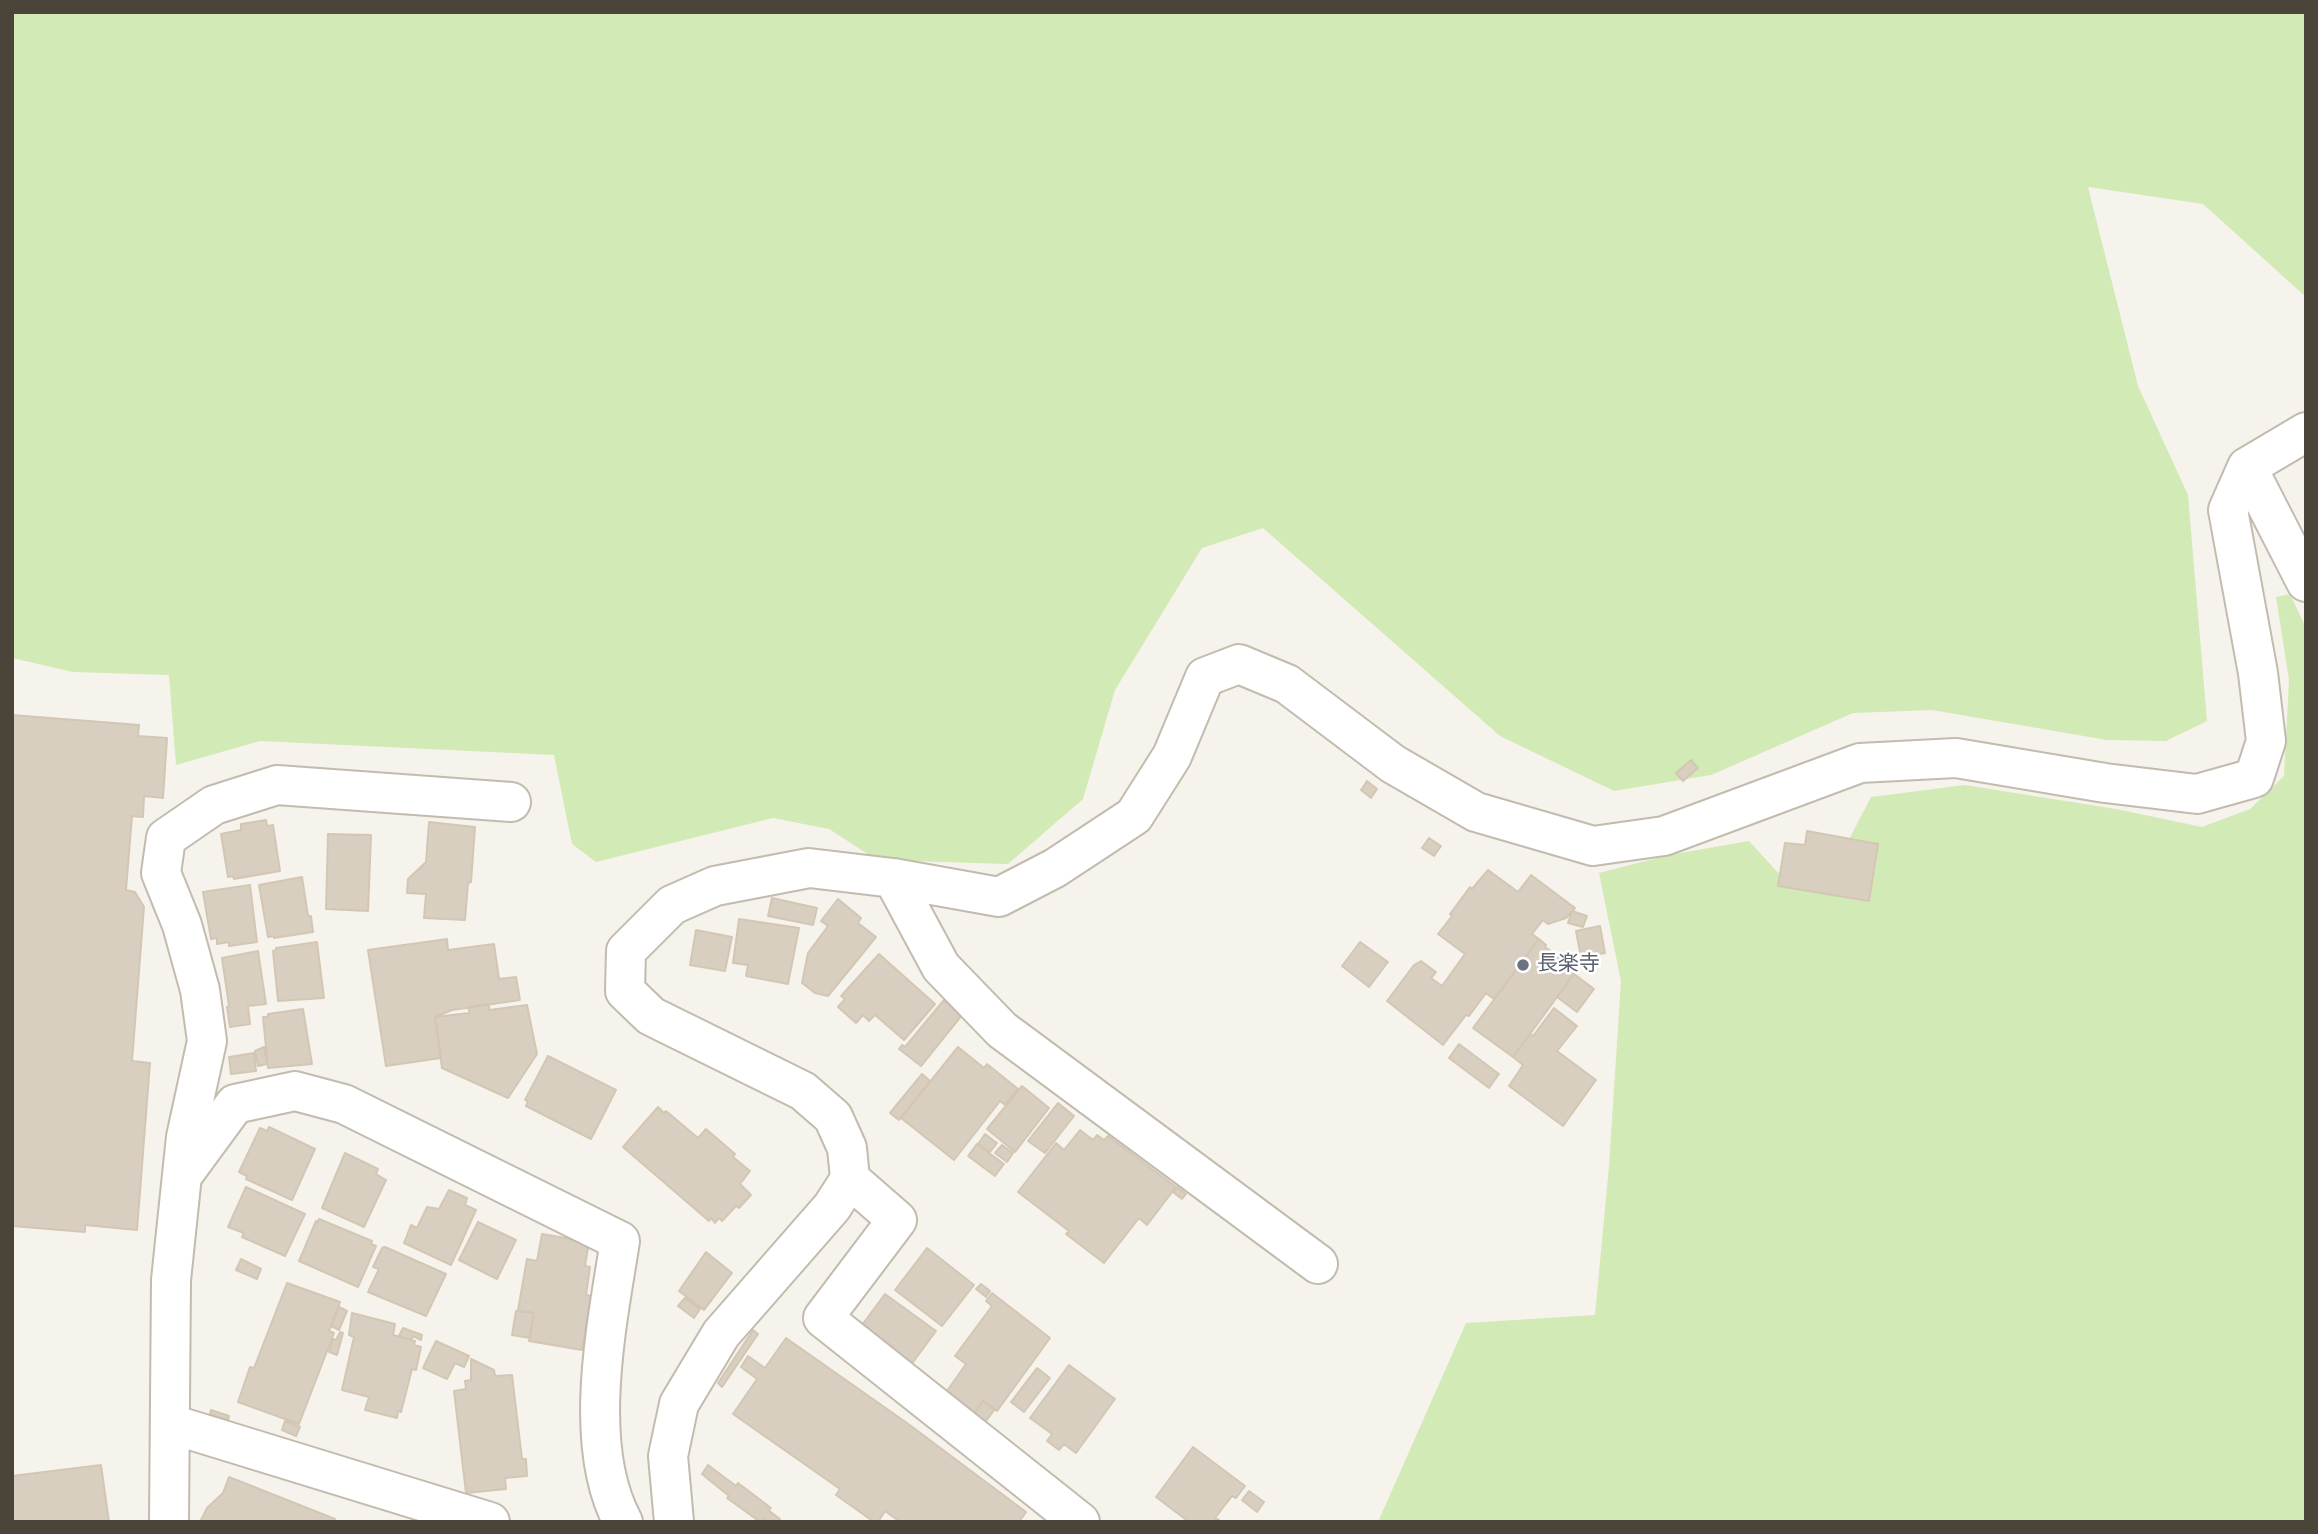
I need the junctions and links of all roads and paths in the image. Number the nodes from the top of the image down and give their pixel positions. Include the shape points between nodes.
1 (2306, 432) edge
2 (2247, 467) junction
3 (2306, 582) edge
4 (510, 802) dead end
5 (893, 878) junction
6 (184, 1174) junction
7 (850, 1179) junction
8 (1318, 1264) dead end
9 (171, 1424) junction
10 (169, 1522) edge
11 (490, 1522) edge
12 (622, 1522) edge
13 (674, 1522) edge
14 (1080, 1522) edge

1 - 2 street
2 - 3 street
2 - 5 street via 2228,510 2266,741 2254,778 2197,794 1956,758 1860,764 1664,836 1593,846 1476,812 1393,764 1287,684 1239,664 1205,677 1172,756 1134,816 1055,868 999,897
4 - 6 street via 277,785 214,806 166,838 161,873 200,990 206,1041 186,1137
5 - 7 street via 809,868 715,886 672,905 626,951 625,991 651,1016 803,1091 833,1117 847,1148
5 - 8 street via 941,967 1002,1030
6 - 9 street via 172,1280
6 - 12 street via 235,1104 295,1091 344,1104 620,1241 600,1391 602,1455 611,1501
7 - 13 street via 832,1207 721,1334 679,1404 668,1455
7 - 14 street via 897,1220 823,1318
9 - 10 street
9 - 11 street

